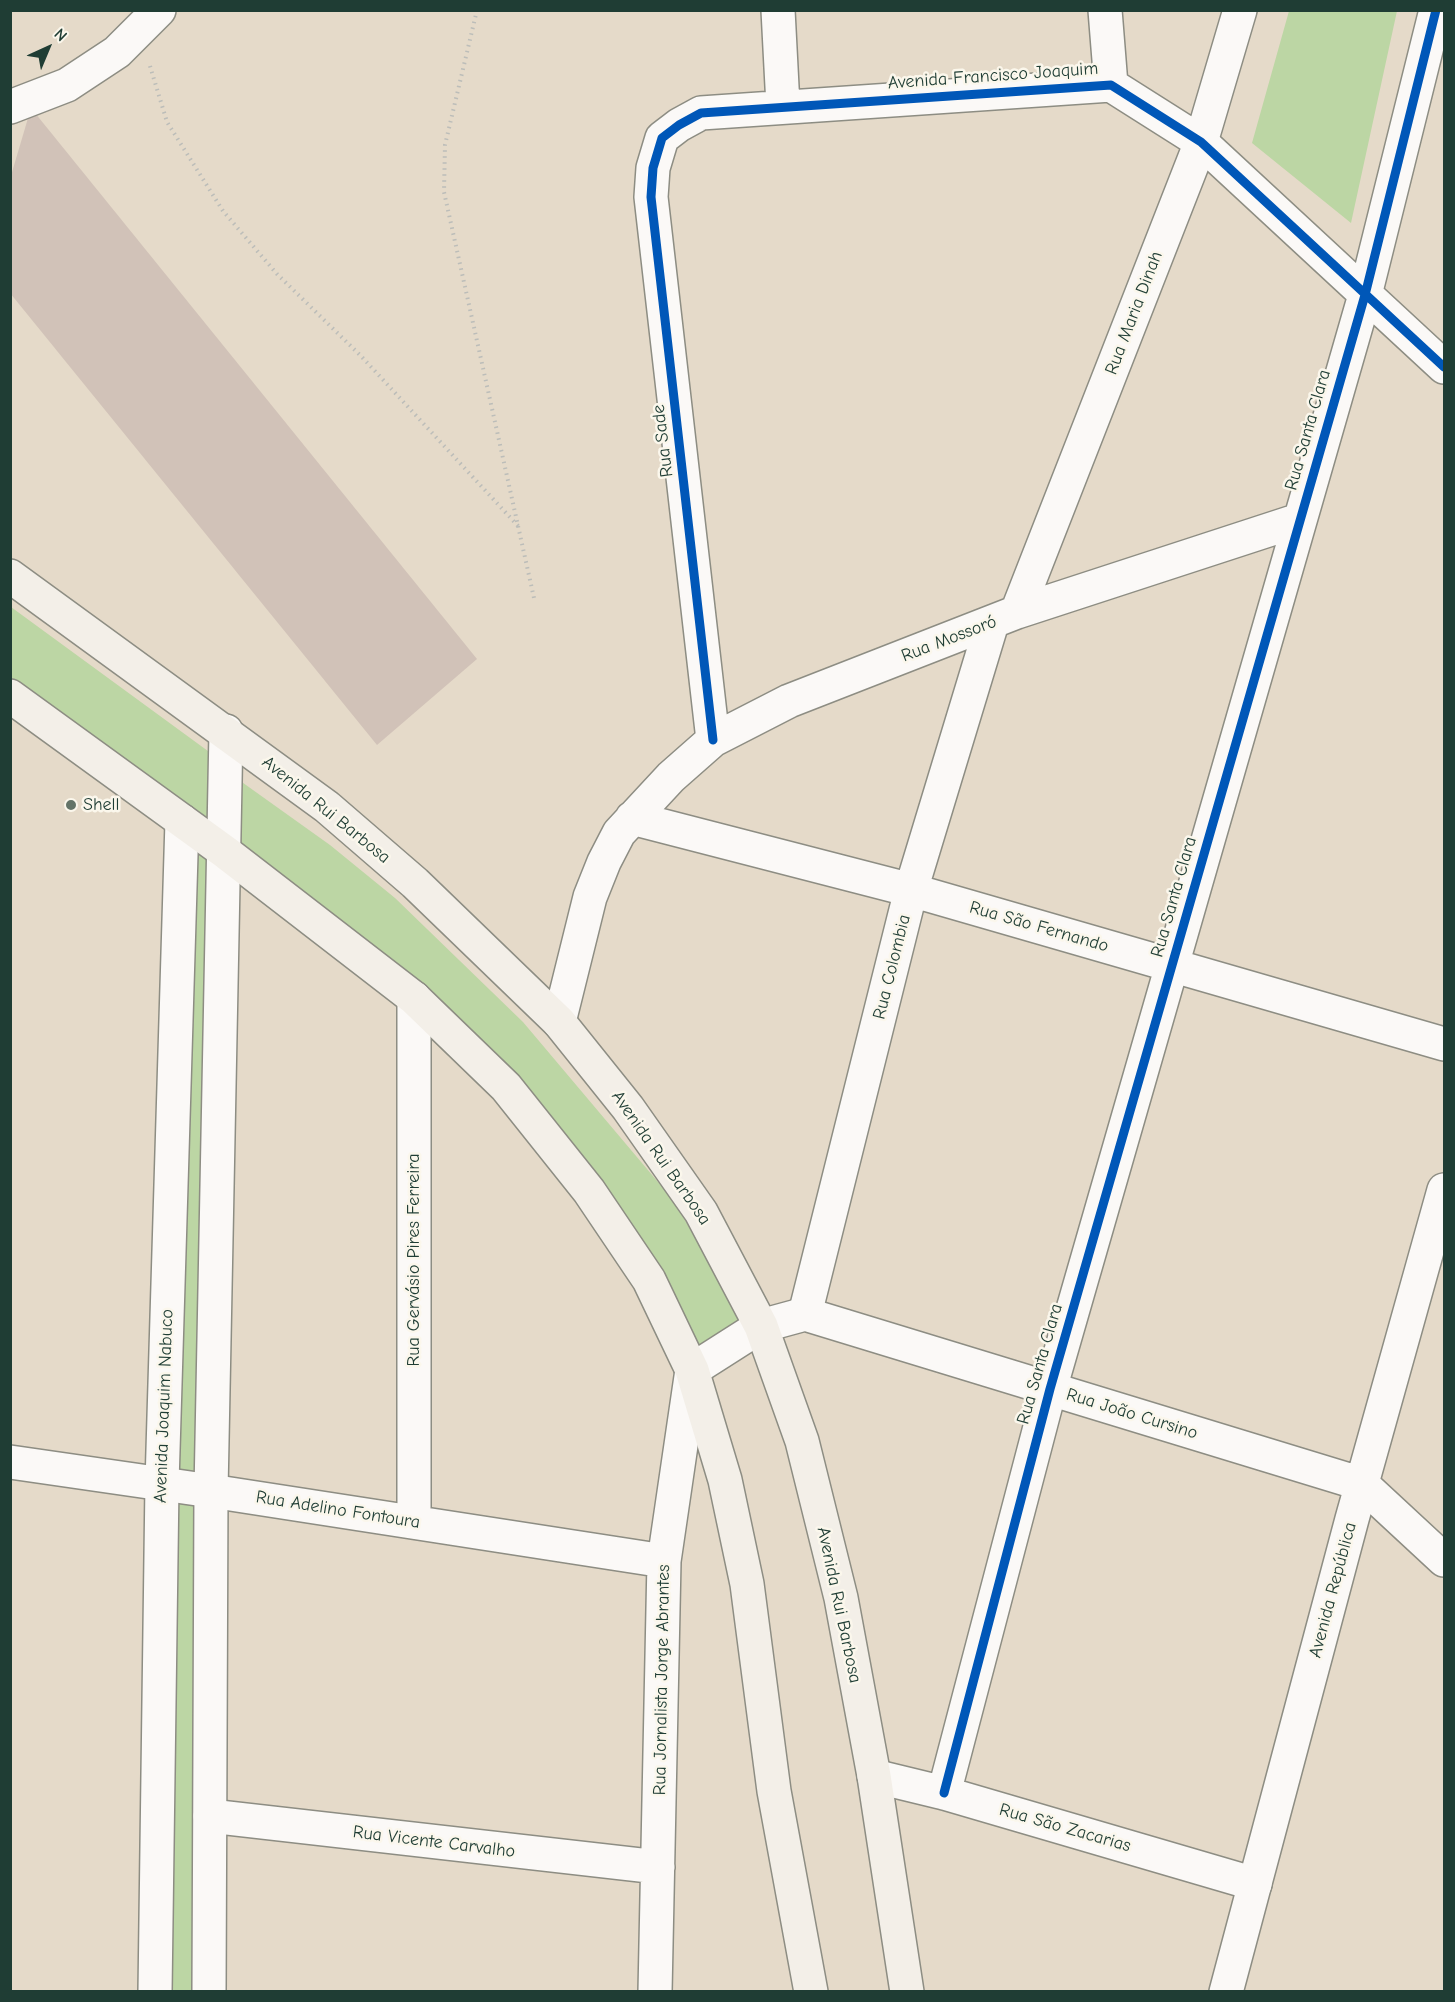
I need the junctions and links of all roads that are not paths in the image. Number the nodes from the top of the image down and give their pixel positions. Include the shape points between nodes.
1 (778, 10) edge
2 (1105, 10) edge
3 (1239, 10) edge
4 (1436, 10) edge
5 (149, 20) edge
6 (1111, 85) junction
7 (783, 106) junction
8 (10, 107) edge
9 (662, 138) joint
10 (1201, 142) junction
11 (1365, 295) junction
12 (1444, 367) edge
13 (1299, 520) junction
14 (10, 576) edge
15 (1005, 617) junction
16 (10, 696) edge
17 (226, 731) junction
18 (714, 740) junction
19 (632, 818) junction
20 (182, 821) junction
21 (225, 852) junction
22 (911, 890) junction
23 (1172, 965) junction
24 (414, 998) junction
25 (560, 1022) junction
26 (1444, 1044) edge
27 (1444, 1190) edge
28 (805, 1314) junction
29 (761, 1326) junction
30 (692, 1370) junction
31 (1050, 1389) junction
32 (10, 1462) edge
33 (162, 1483) junction
34 (1362, 1484) junction
35 (211, 1491) junction
36 (414, 1522) junction
37 (1444, 1560) edge
38 (664, 1561) junction
39 (874, 1776) junction
40 (944, 1793) junction
41 (210, 1816) junction
42 (658, 1867) junction
43 (1255, 1884) junction
44 (155, 1992) edge
45 (209, 1992) edge
46 (655, 1992) edge
47 (811, 1992) edge
48 (907, 1992) edge
49 (1226, 1992) edge

1 - 7 street
2 - 6 street
3 - 10 street, Rua Maria Dinah
4 - 11 street, Rua Santa Clara
5 - 8 street via 117,52 67,85
6 - 7 street, Avenida Francisco Joaquim
6 - 10 street, Avenida Francisco Joaquim
7 - 9 street, Avenida Francisco Joaquim via 701,113
9 - 18 street, Rua Sade via 653,168 651,197
10 - 11 street, Avenida Francisco Joaquim
10 - 15 street, Rua Maria Dinah
11 - 12 street, Avenida Francisco Joaquim
11 - 13 street, Rua Santa Clara
13 - 15 street, Rua Mossoró
13 - 23 street, Rua Santa Clara
14 - 17 main road, Avenida Rui Barbosa
15 - 18 street, Rua Mossoró via 789,701
15 - 22 street, Rua Colombia
16 - 20 main road
17 - 21 street
17 - 25 main road, Avenida Rui Barbosa via 327,807 415,883
18 - 19 street, Rua Mossoró
19 - 22 street, Rua São Fernando
19 - 25 street, Rua Mossoró via 619,833 590,897
20 - 21 main road
20 - 33 street, Avenida Joaquim Nabuco
21 - 24 main road
21 - 35 street
22 - 23 street, Rua São Fernando
22 - 28 street, Rua Colombia
23 - 26 street, Rua São Fernando
23 - 31 street, Rua Santa Clara
24 - 30 main road via 506,1088 589,1191 649,1280
24 - 36 street, Rua Gervásio Pires Ferreira
25 - 29 main road, Avenida Rui Barbosa via 628,1108 701,1212
27 - 34 street, Avenida República
28 - 29 street
28 - 31 street, Rua João Cursino
29 - 30 street
29 - 39 main road, Avenida Rui Barbosa via 802,1441 841,1598
30 - 38 street, Rua Jornalista Jorge Abrantes
30 - 47 main road via 724,1480 747,1584 774,1791
31 - 34 street, Rua João Cursino
31 - 40 street, Rua Santa Clara
32 - 33 street, Rua Adelino Fontoura
33 - 35 street, Rua Adelino Fontoura
33 - 44 street, Avenida Joaquim Nabuco
34 - 37 street, Rua João Cursino
34 - 43 street, Avenida República
35 - 36 street, Rua Adelino Fontoura
35 - 41 street
36 - 38 street, Rua Adelino Fontoura
38 - 42 street, Rua Jornalista Jorge Abrantes
39 - 40 street, Rua São Zacarias
39 - 48 main road, Avenida Rui Barbosa
40 - 43 street, Rua São Zacarias
41 - 42 street, Rua Vicente Carvalho
41 - 45 street
42 - 46 street, Rua Jornalista Jorge Abrantes
43 - 49 street, Avenida República

